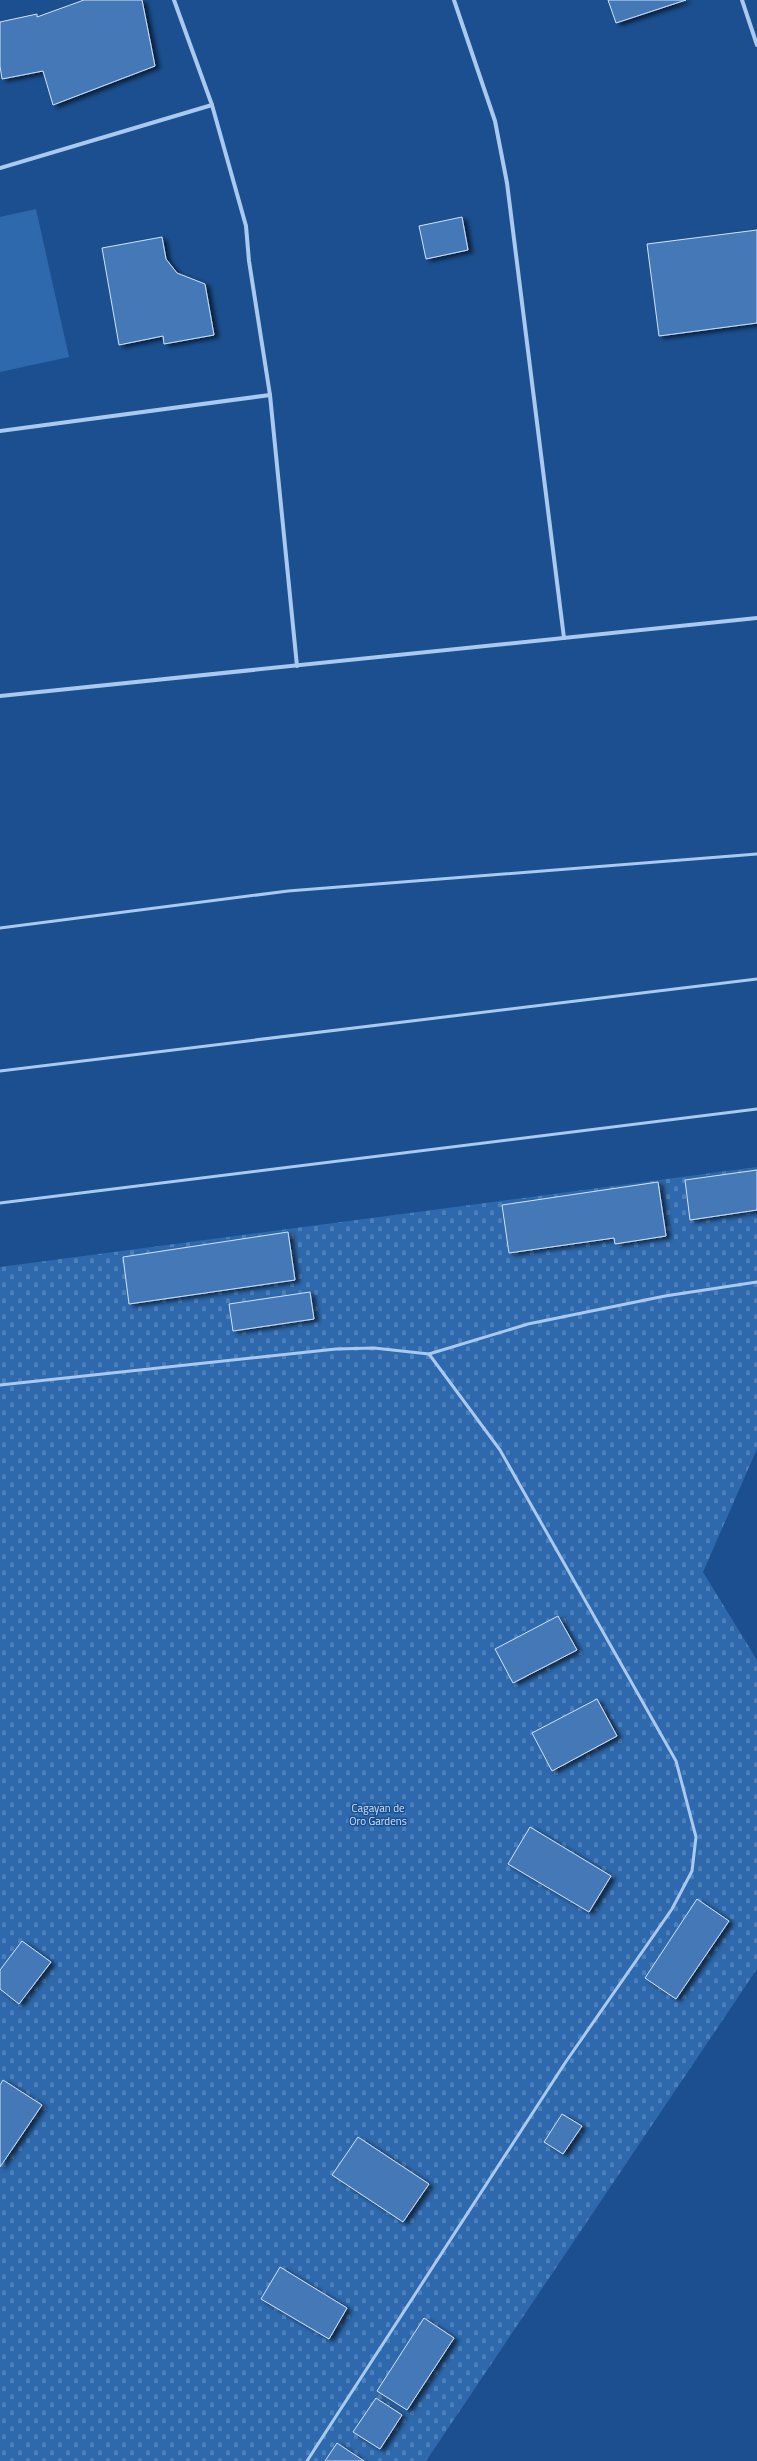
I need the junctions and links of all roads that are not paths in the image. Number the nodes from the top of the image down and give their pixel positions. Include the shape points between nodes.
1 (174, 0) edge
2 (454, 0) edge
3 (742, 0) edge
4 (757, 45) edge
5 (212, 104) junction
6 (0, 168) edge
7 (270, 395) junction
8 (0, 431) edge
9 (757, 618) edge
10 (564, 638) junction
11 (297, 666) junction
12 (0, 696) edge
13 (757, 854) edge
14 (0, 928) edge
15 (757, 979) edge
16 (0, 1071) edge
17 (757, 1109) edge
18 (0, 1203) edge
19 (757, 1282) edge
20 (429, 1354) junction
21 (0, 1385) edge
22 (307, 2461) edge

1 - 5 street
2 - 10 street via 495,121 508,183
3 - 4 street
5 - 6 street
5 - 7 street via 246,226
7 - 8 street
7 - 11 street
9 - 10 street
10 - 11 street
11 - 12 street
13 - 14 lane via 288,891
15 - 16 lane
17 - 18 lane
19 - 20 lane via 665,1296 528,1324
20 - 21 lane via 374,1348 336,1349
20 - 22 lane via 500,1450 676,1761 696,1837 692,1871 672,1909 565,2063

